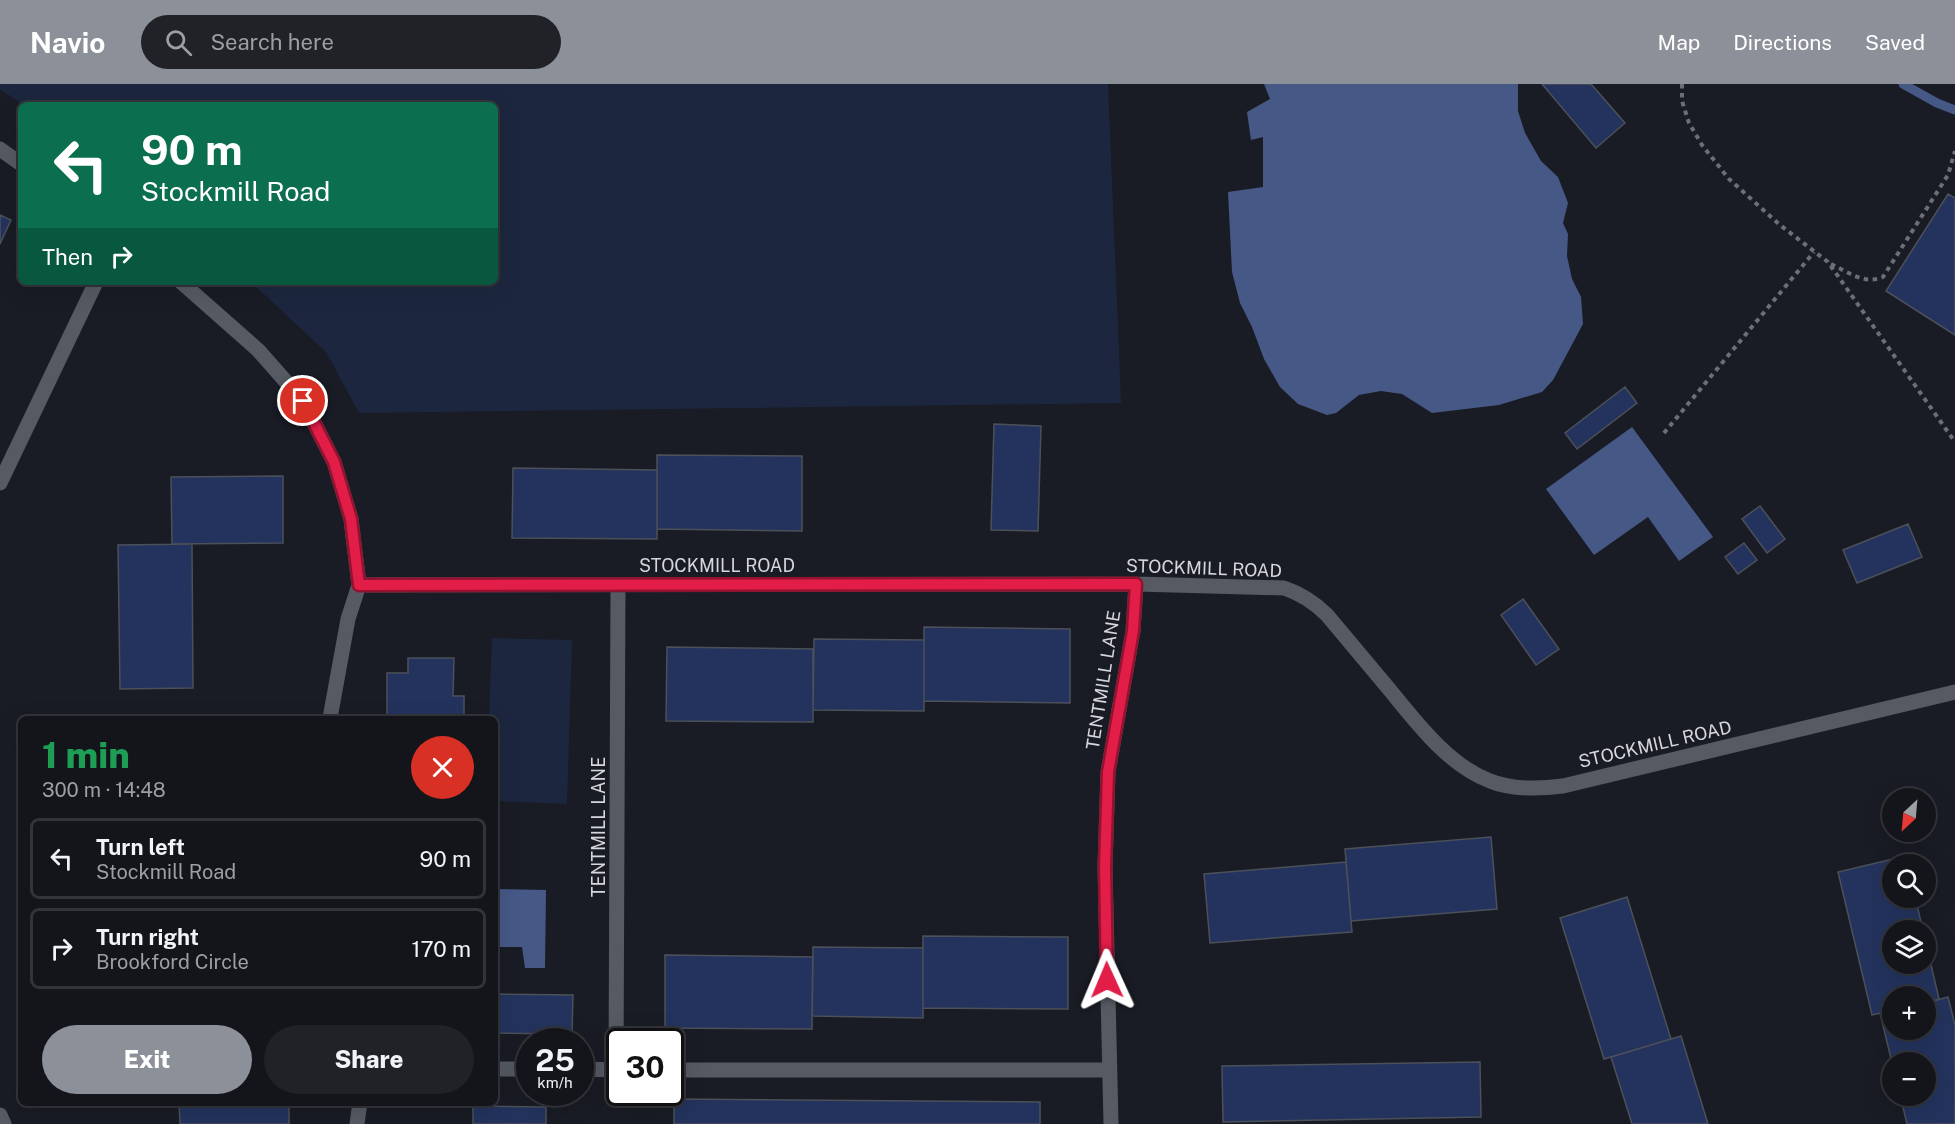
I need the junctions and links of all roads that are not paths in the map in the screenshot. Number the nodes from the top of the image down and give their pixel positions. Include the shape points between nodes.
1 (0, 149) edge
2 (18, 162) edge
3 (95, 285) edge
4 (184, 285) edge
5 (0, 483) edge
6 (1136, 584) junction
7 (359, 585) junction
8 (618, 585) junction
9 (1955, 692) edge
10 (330, 716) edge
11 (618, 1028) edge
12 (498, 1069) edge
13 (516, 1069) edge
14 (684, 1070) edge
15 (1109, 1071) junction
16 (359, 1106) edge
17 (0, 1115) edge
18 (4, 1124) edge
19 (357, 1124) edge
20 (1111, 1124) edge

1 - 2 street
3 - 5 street
4 - 7 street via 258,350 303,401 334,462 351,519
6 - 8 street, STOCKMILL ROAD
6 - 9 street, STOCKMILL ROAD via 1284,588 1297,592 1327,615 1443,750 1471,772 1513,786 1563,786
6 - 15 street, TENTMILL LANE via 1133,631 1108,772 1105,867
7 - 8 street, STOCKMILL ROAD
7 - 10 street via 348,619
8 - 11 street, TENTMILL LANE
12 - 13 street
14 - 15 street
15 - 20 street, TENTMILL LANE
16 - 19 street
17 - 18 street

